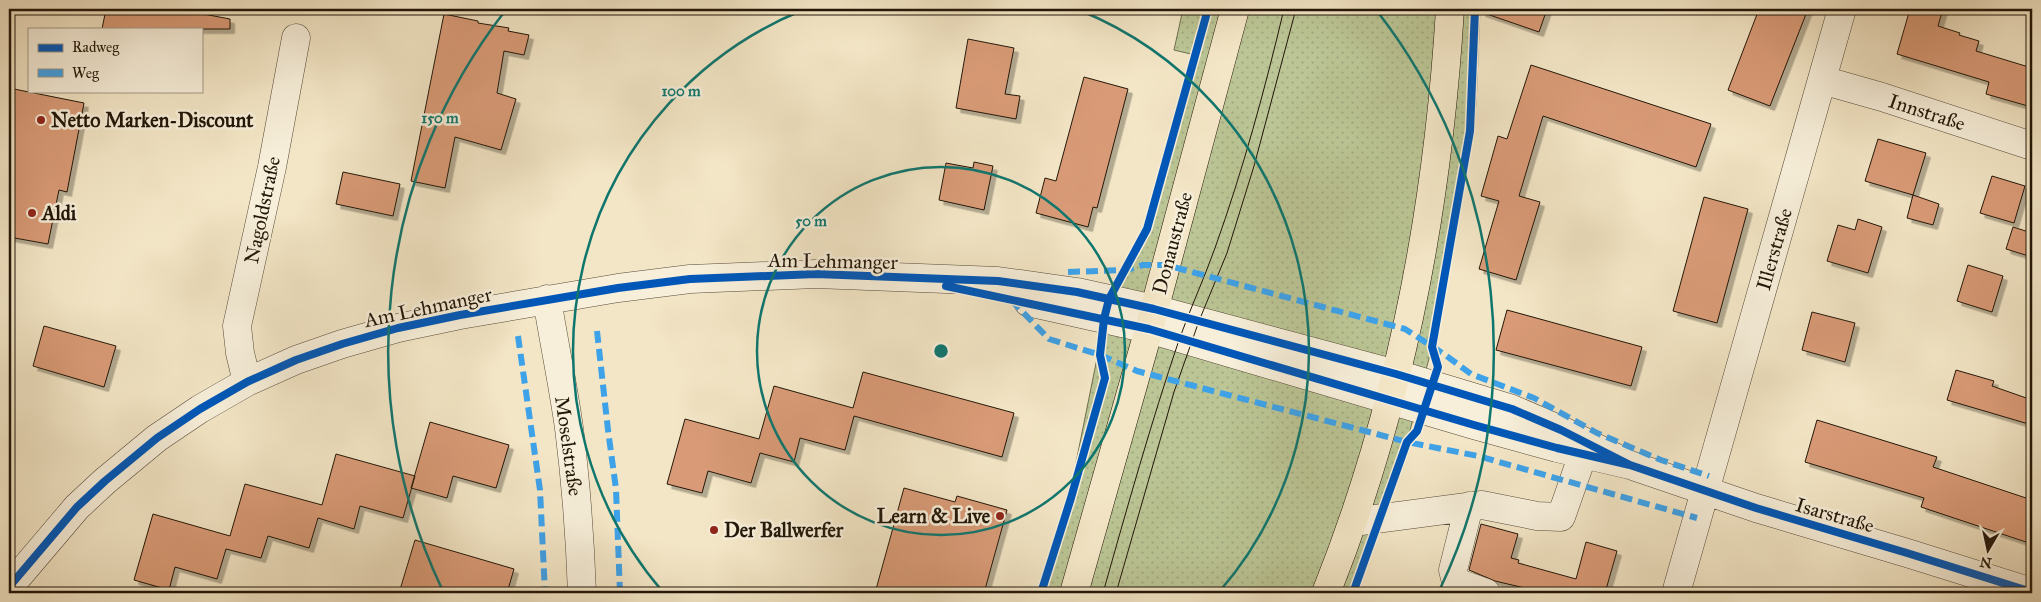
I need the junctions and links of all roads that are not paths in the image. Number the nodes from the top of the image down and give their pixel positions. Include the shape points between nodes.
1 (1235, 9) edge
2 (1450, 9) edge
3 (1842, 9) edge
4 (296, 38) dead end
5 (1822, 80) junction
6 (2032, 146) edge
7 (547, 299) junction
8 (1151, 319) junction
9 (1396, 374) junction
10 (247, 382) junction
11 (1390, 400) junction
12 (1583, 454) junction
13 (1630, 465) junction
14 (1705, 490) junction
15 (1470, 506) junction
16 (1353, 522) junction
17 (9, 587) edge
18 (2032, 592) edge
19 (582, 593) edge
20 (1074, 593) edge
21 (1326, 593) edge
22 (1486, 593) edge
23 (1676, 593) edge

1 - 8 main road, Donaustraße
2 - 9 main road via 1431,190
3 - 5 street, Illerstraße
4 - 10 street, Nagoldstraße via 237,326
5 - 6 street, Innstraße
5 - 14 street, Illerstraße
7 - 8 street, Am Lehmanger via 690,279 816,274 998,281 1077,292
7 - 10 street, Am Lehmanger via 389,331 305,357
7 - 19 street, Moselstraße via 575,480
8 - 9 street, Isarstraße
8 - 11 street, Isarstraße
8 - 20 main road, Donaustraße
9 - 11 main road
9 - 13 street, Isarstraße via 1512,409
10 - 17 street, Am Lehmanger via 157,438 105,481 77,507
11 - 12 street, Isarstraße
11 - 16 main road
12 - 13 street, Isarstraße
12 - 15 street via 1561,517
13 - 14 street, Isarstraße
14 - 18 street, Isarstraße
14 - 23 street, Illerstraße
15 - 16 street
15 - 22 street via 1453,570 1456,582
16 - 21 main road

